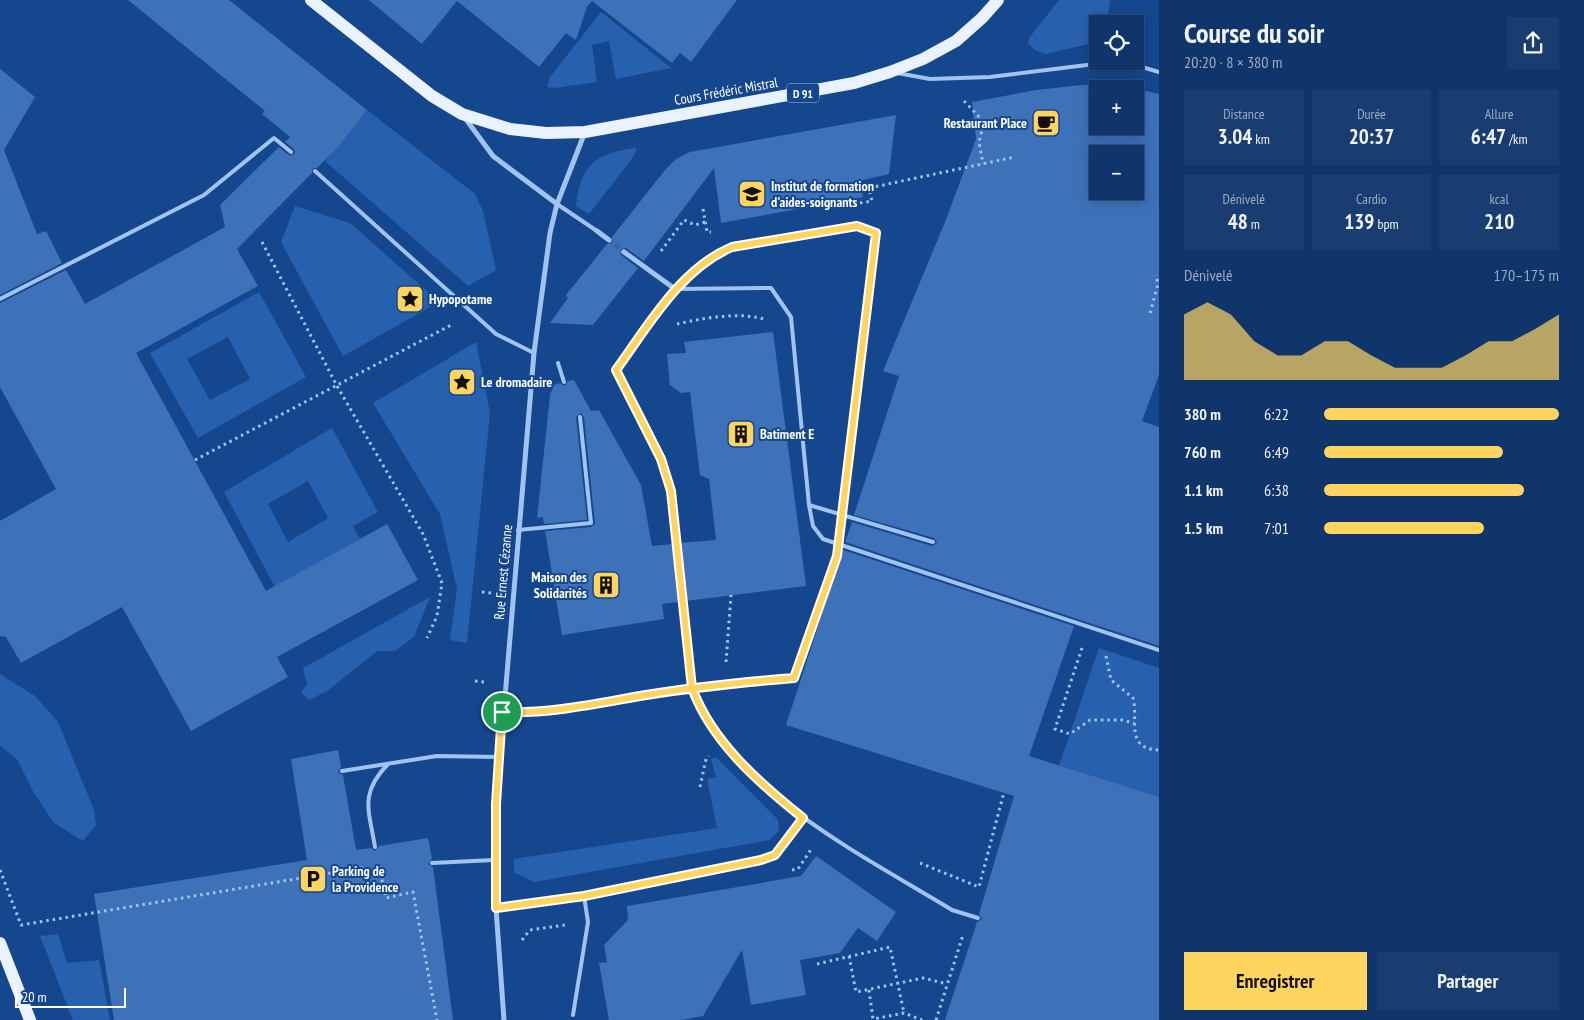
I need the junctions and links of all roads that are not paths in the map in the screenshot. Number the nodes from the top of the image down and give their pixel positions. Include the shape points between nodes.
1 (311, 0) edge
2 (998, 0) edge
3 (890, 72) junction
4 (1159, 72) edge
5 (462, 114) junction
6 (585, 132) junction
7 (291, 152) dead end
8 (315, 171) dead end
9 (557, 204) junction
10 (597, 232) joint
11 (610, 240) tunnel mouth
12 (624, 252) tunnel mouth
13 (675, 289) junction
14 (0, 300) edge
15 (534, 353) junction
16 (558, 363) dead end
17 (564, 382) dead end
18 (580, 417) dead end
19 (809, 505) junction
20 (518, 530) junction
21 (932, 542) dead end
22 (1159, 650) edge
23 (692, 688) junction
24 (502, 712) junction
25 (498, 757) junction
26 (388, 764) junction
27 (342, 771) dead end
28 (803, 818) junction
29 (375, 847) dead end
30 (494, 860) junction
31 (432, 863) dead end
32 (584, 896) junction
33 (496, 908) junction
34 (978, 918) dead end
35 (0, 943) edge
36 (573, 1015) dead end
37 (30, 1020) edge
38 (504, 1020) edge

1 - 5 main road, D 91 via 432,96
2 - 3 main road, Cours Frédéric Mistral / D 91 via 956,41
3 - 4 lane via 930,79 990,77 1103,63 1132,64
3 - 6 main road, Cours Frédéric Mistral / D 91 via 854,83
5 - 6 main road, D 91 via 510,129
5 - 9 street via 494,156
6 - 9 street, Rue Ernest Cézanne
7 - 14 lane via 274,138 204,195
8 - 15 lane via 496,334
9 - 10 lane
9 - 15 street, Rue Ernest Cézanne
10 - 11 street
12 - 13 street
13 - 19 lane via 772,288 791,317
13 - 23 lane via 616,370 661,459 671,491
13 - 23 lane via 714,254 732,247 857,226 876,233 837,556 794,678
15 - 20 street, Rue Ernest Cézanne
16 - 17 lane
18 - 20 lane via 591,523
19 - 21 lane
19 - 22 lane via 813,526 823,539
20 - 24 street, Rue Ernest Cézanne
23 - 24 lane via 546,711
23 - 28 lane via 698,705 723,743 768,789
24 - 25 street, Rue Ernest Cézanne
25 - 26 lane via 437,756
25 - 30 street, Rue Ernest Cézanne
26 - 27 lane
26 - 29 lane via 375,778 370,790 368,804
28 - 32 lane via 775,855 761,860
28 - 34 lane via 952,910
30 - 31 lane
30 - 33 street, Rue Ernest Cézanne
32 - 33 lane
32 - 36 lane via 588,922
33 - 38 street, Rue Ernest Cézanne
35 - 37 main road

